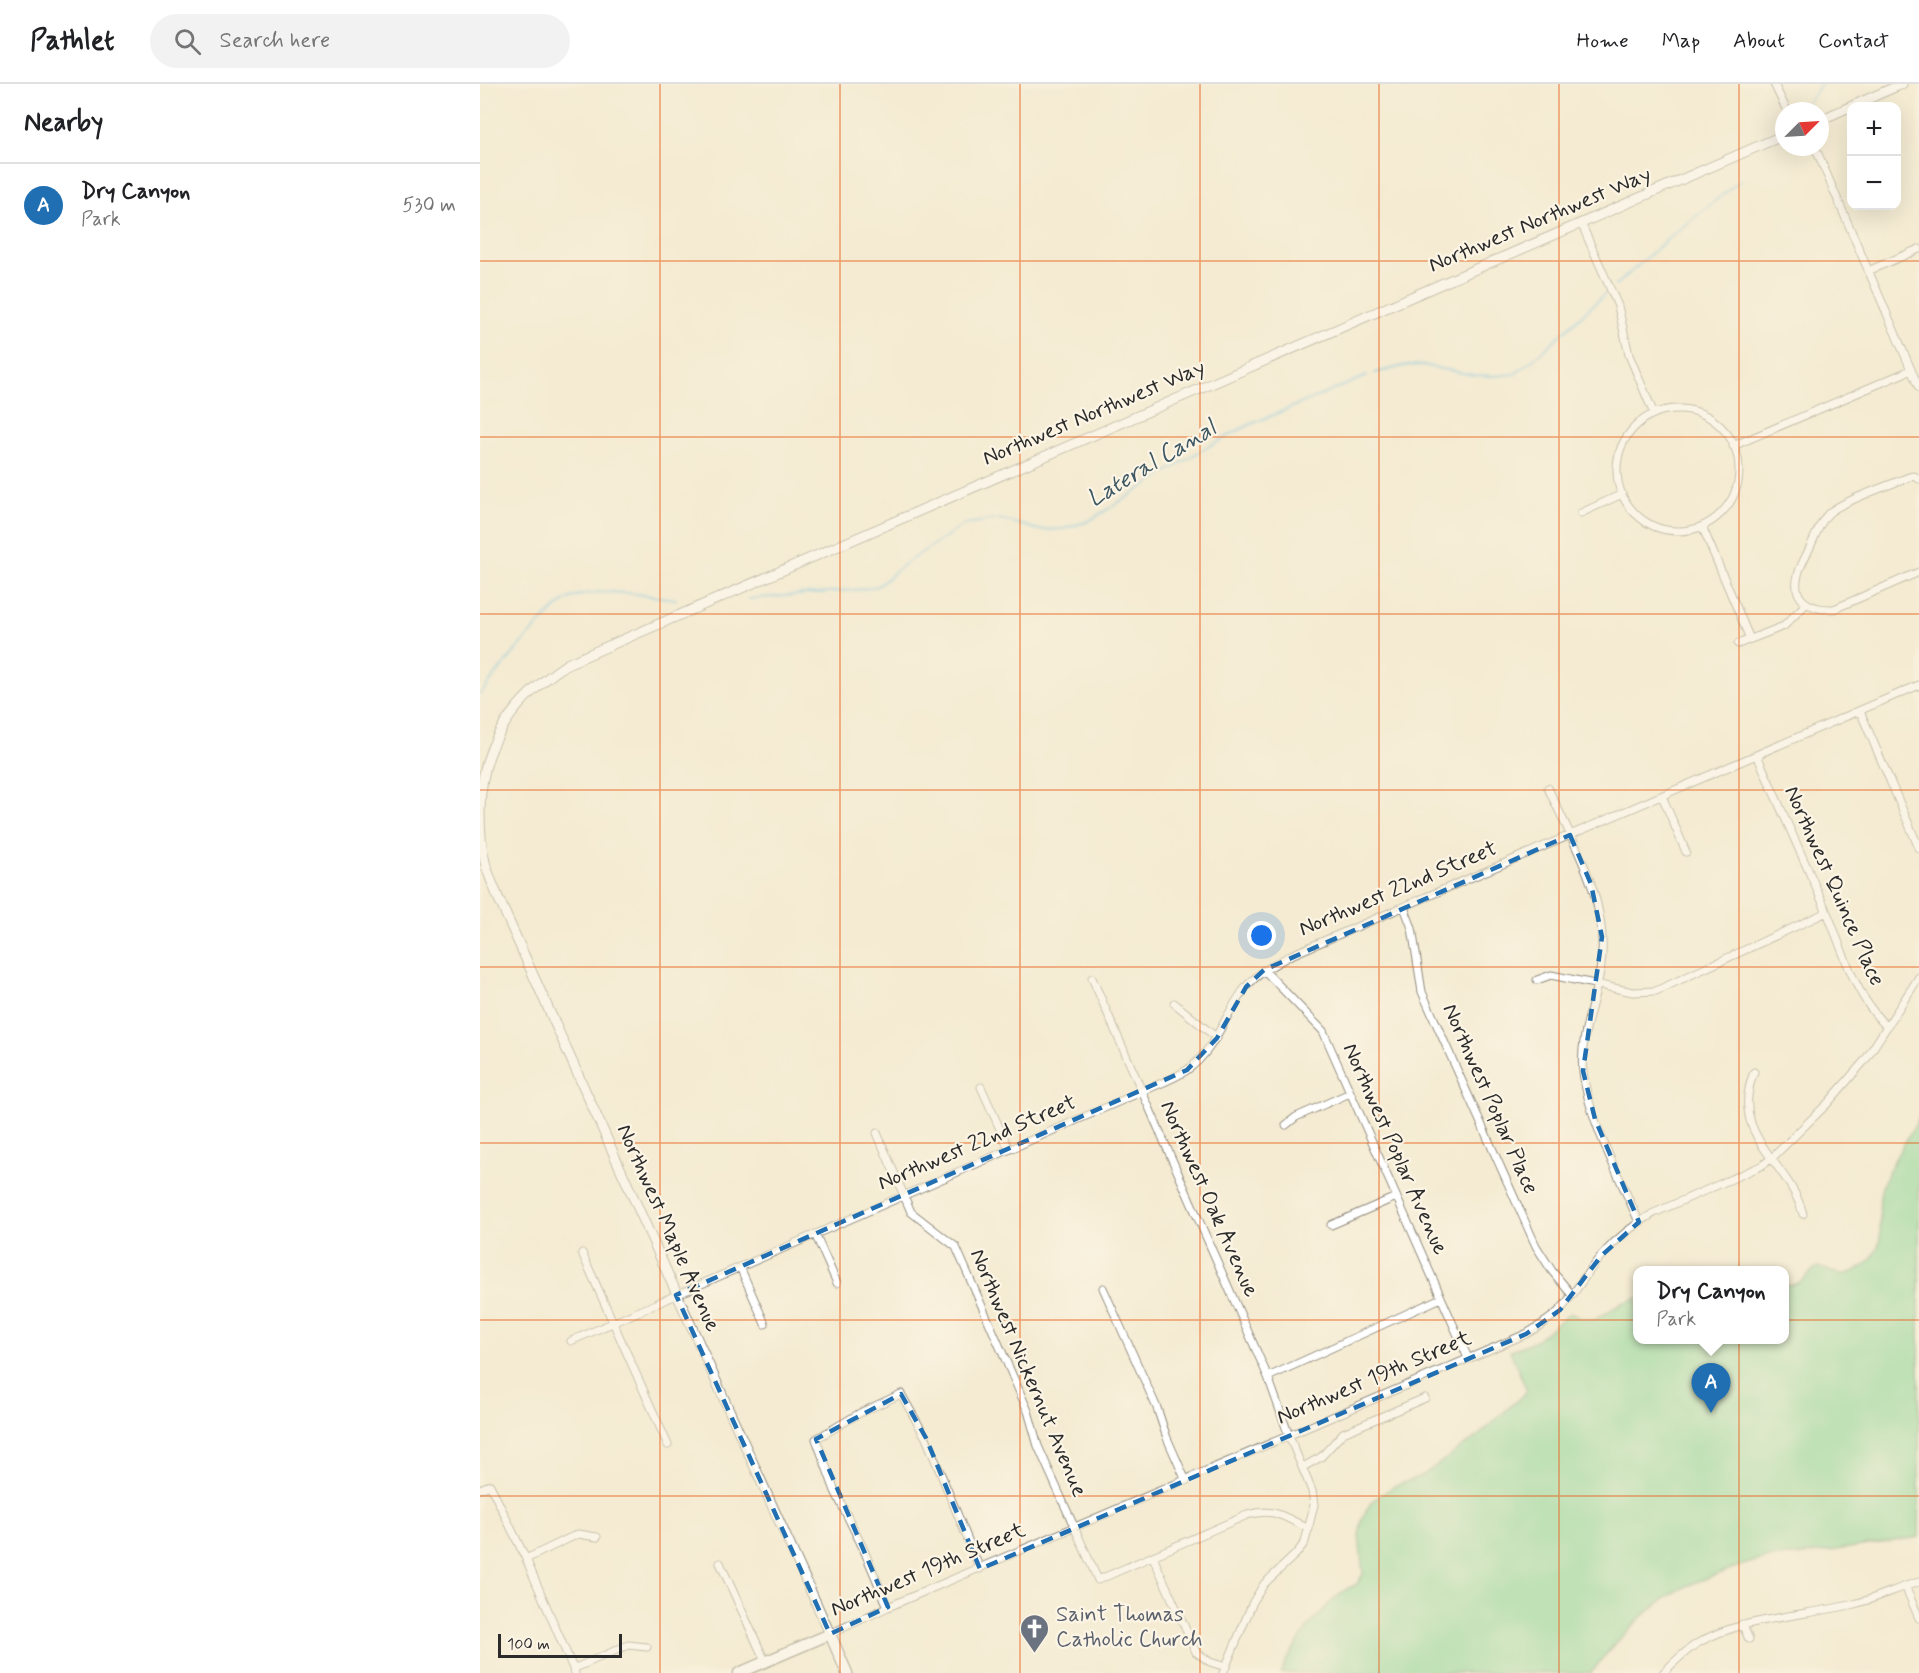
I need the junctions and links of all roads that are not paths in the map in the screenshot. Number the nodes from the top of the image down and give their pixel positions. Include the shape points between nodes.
1 (1774, 84) edge
2 (1902, 84) edge
3 (1782, 102) edge
4 (1829, 116) edge
5 (1775, 139) edge
6 (1819, 156) edge
7 (1581, 224) junction
8 (1919, 249) edge
9 (1868, 271) junction
10 (1911, 370) junction
11 (1919, 388) edge
12 (1654, 414) junction
13 (1733, 446) junction
14 (1919, 479) edge
15 (1622, 494) junction
16 (1581, 513) dead end
17 (1702, 526) junction
18 (1919, 572) edge
19 (1806, 604) junction
20 (1750, 639) junction
21 (1738, 644) dead end
22 (1919, 685) edge
23 (1860, 711) junction
24 (1757, 755) junction
25 (1548, 788) dead end
26 (480, 792) edge
27 (1662, 796) junction
28 (1570, 835) junction
29 (1919, 848) edge
30 (1686, 852) dead end
31 (1404, 907) junction
32 (1827, 912) junction
33 (1264, 970) junction
34 (1919, 977) edge
35 (1092, 978) dead end
36 (1537, 980) dead end
37 (1597, 986) junction
38 (1174, 1003) dead end
39 (1886, 1026) junction
40 (1217, 1038) junction
41 (1754, 1072) dead end
42 (981, 1087) dead end
43 (1141, 1092) junction
44 (1350, 1092) junction
45 (1286, 1125) dead end
46 (877, 1133) dead end
47 (1009, 1149) junction
48 (1771, 1159) junction
49 (904, 1195) junction
50 (1396, 1197) junction
51 (1803, 1214) dead end
52 (1639, 1222) junction
53 (1331, 1226) dead end
54 (815, 1234) junction
55 (582, 1253) dead end
56 (740, 1268) junction
57 (837, 1283) dead end
58 (1103, 1288) dead end
59 (675, 1295) junction
60 (1572, 1295) junction
61 (1441, 1298) junction
62 (613, 1322) junction
63 (765, 1324) dead end
64 (570, 1341) dead end
65 (1468, 1358) junction
66 (1268, 1377) junction
67 (1425, 1398) dead end
68 (1289, 1436) junction
69 (668, 1445) dead end
70 (1303, 1467) junction
71 (1186, 1481) junction
72 (480, 1489) edge
73 (1074, 1528) junction
74 (1309, 1529) junction
75 (597, 1537) dead end
76 (1153, 1557) junction
77 (526, 1559) junction
78 (720, 1563) dead end
79 (980, 1569) junction
80 (1919, 1582) edge
81 (1905, 1586) junction
82 (888, 1607) junction
83 (1919, 1618) edge
84 (1742, 1624) junction
85 (830, 1634) junction
86 (1749, 1639) dead end
87 (647, 1647) dead end
88 (765, 1661) junction
89 (1224, 1670) edge
90 (574, 1671) edge
91 (739, 1673) edge
92 (847, 1673) edge
93 (1663, 1673) edge

1 - 3 street
2 - 4 street
5 - 7 street, Northwest Northwest Way
6 - 9 street
7 - 12 street via 1618,306 1629,355
7 - 26 street, Northwest Northwest Way via 567,664 523,699 508,718 486,763
8 - 9 street
9 - 10 street
10 - 11 street
10 - 13 street
12 - 13 street via 1691,411 1710,419 1726,433
12 - 15 street via 1633,429 1621,446 1617,467
13 - 17 street via 1738,470 1736,489 1727,506
14 - 19 street via 1909,477 1828,513 1798,573 1796,583
15 - 16 street
15 - 17 street via 1644,521 1661,529 1680,531
17 - 20 street
18 - 19 street via 1834,609 1820,610
19 - 20 street via 1784,626
20 - 21 street
22 - 23 street, Northwest 22nd Street
23 - 24 street, Northwest 22nd Street
23 - 29 street
24 - 27 street, Northwest 22nd Street
24 - 32 street, Northwest Quince Place
25 - 28 street
26 - 59 street, Northwest Maple Avenue via 485,861 498,897
27 - 28 street, Northwest 22nd Street
27 - 30 street
28 - 31 street, Northwest 22nd Street
28 - 37 street via 1599,912 1602,964
31 - 33 street, Northwest 22nd Street
31 - 60 street, Northwest Poplar Place via 1412,928 1422,992 1536,1246
32 - 37 street via 1656,991 1633,993
32 - 39 street, Northwest Quince Place via 1862,995 1872,1013
33 - 40 street, Northwest 22nd Street via 1246,987
33 - 44 street, Northwest Poplar Avenue via 1323,1031
34 - 39 street, Northwest 19th Street
35 - 43 street, Northwest Oak Avenue
36 - 37 street via 1551,975
37 - 52 street via 1588,1019 1583,1071 1595,1119
38 - 40 street
39 - 48 street, Northwest 19th Street via 1848,1081
40 - 43 street, Northwest 22nd Street via 1187,1070
41 - 48 street via 1749,1084 1749,1121
42 - 47 street
43 - 47 street, Northwest 22nd Street
43 - 66 street, Northwest Oak Avenue
44 - 45 street
44 - 50 street, Northwest Poplar Avenue
46 - 49 street, Northwest Nickernut Avenue
47 - 49 street, Northwest 22nd Street
48 - 51 street via 1789,1180
48 - 52 street, Northwest 19th Street
49 - 54 street, Northwest 22nd Street
49 - 73 street, Northwest Nickernut Avenue via 911,1212 956,1247
50 - 53 street
50 - 61 street, Northwest Poplar Avenue
52 - 60 street, Northwest 19th Street via 1601,1256
54 - 56 street, Northwest 22nd Street
54 - 57 street
55 - 62 street
56 - 59 street, Northwest 22nd Street
56 - 63 street
58 - 71 street
59 - 62 street, Northwest 22nd Street
59 - 85 street, Northwest Maple Avenue
60 - 65 street, Northwest 19th Street via 1545,1323
61 - 65 street, Northwest Poplar Avenue
61 - 66 street
62 - 64 street, Northwest 22nd Street
62 - 69 street
65 - 68 street, Northwest 19th Street
66 - 68 street, Northwest Oak Avenue
67 - 70 street via 1343,1433 1321,1457
68 - 70 street, Northwest Oak Avenue
68 - 71 street, Northwest 19th Street
70 - 74 street, Northwest Oak Avenue via 1314,1505
71 - 73 street, Northwest 19th Street
72 - 77 street via 490,1485
73 - 76 street, Northwest Nickernut Avenue via 1098,1580
73 - 79 street, Northwest 19th Street
74 - 76 street via 1263,1511
74 - 89 street via 1297,1553 1264,1584 1253,1602
75 - 77 street via 578,1534
76 - 89 street via 1196,1652
77 - 90 street
78 - 88 street
79 - 82 street, Northwest 19th Street
79 - 82 street via 926,1438 901,1394 816,1439 835,1491
80 - 81 street
81 - 83 street
81 - 84 street via 1856,1604
82 - 85 street, Northwest 19th Street
84 - 86 street
84 - 93 street via 1698,1643
85 - 88 main road, Northwest 19th Street
85 - 92 main road, Northwest Maple Avenue
87 - 90 street via 628,1645
88 - 91 main road, Northwest 19th Street

